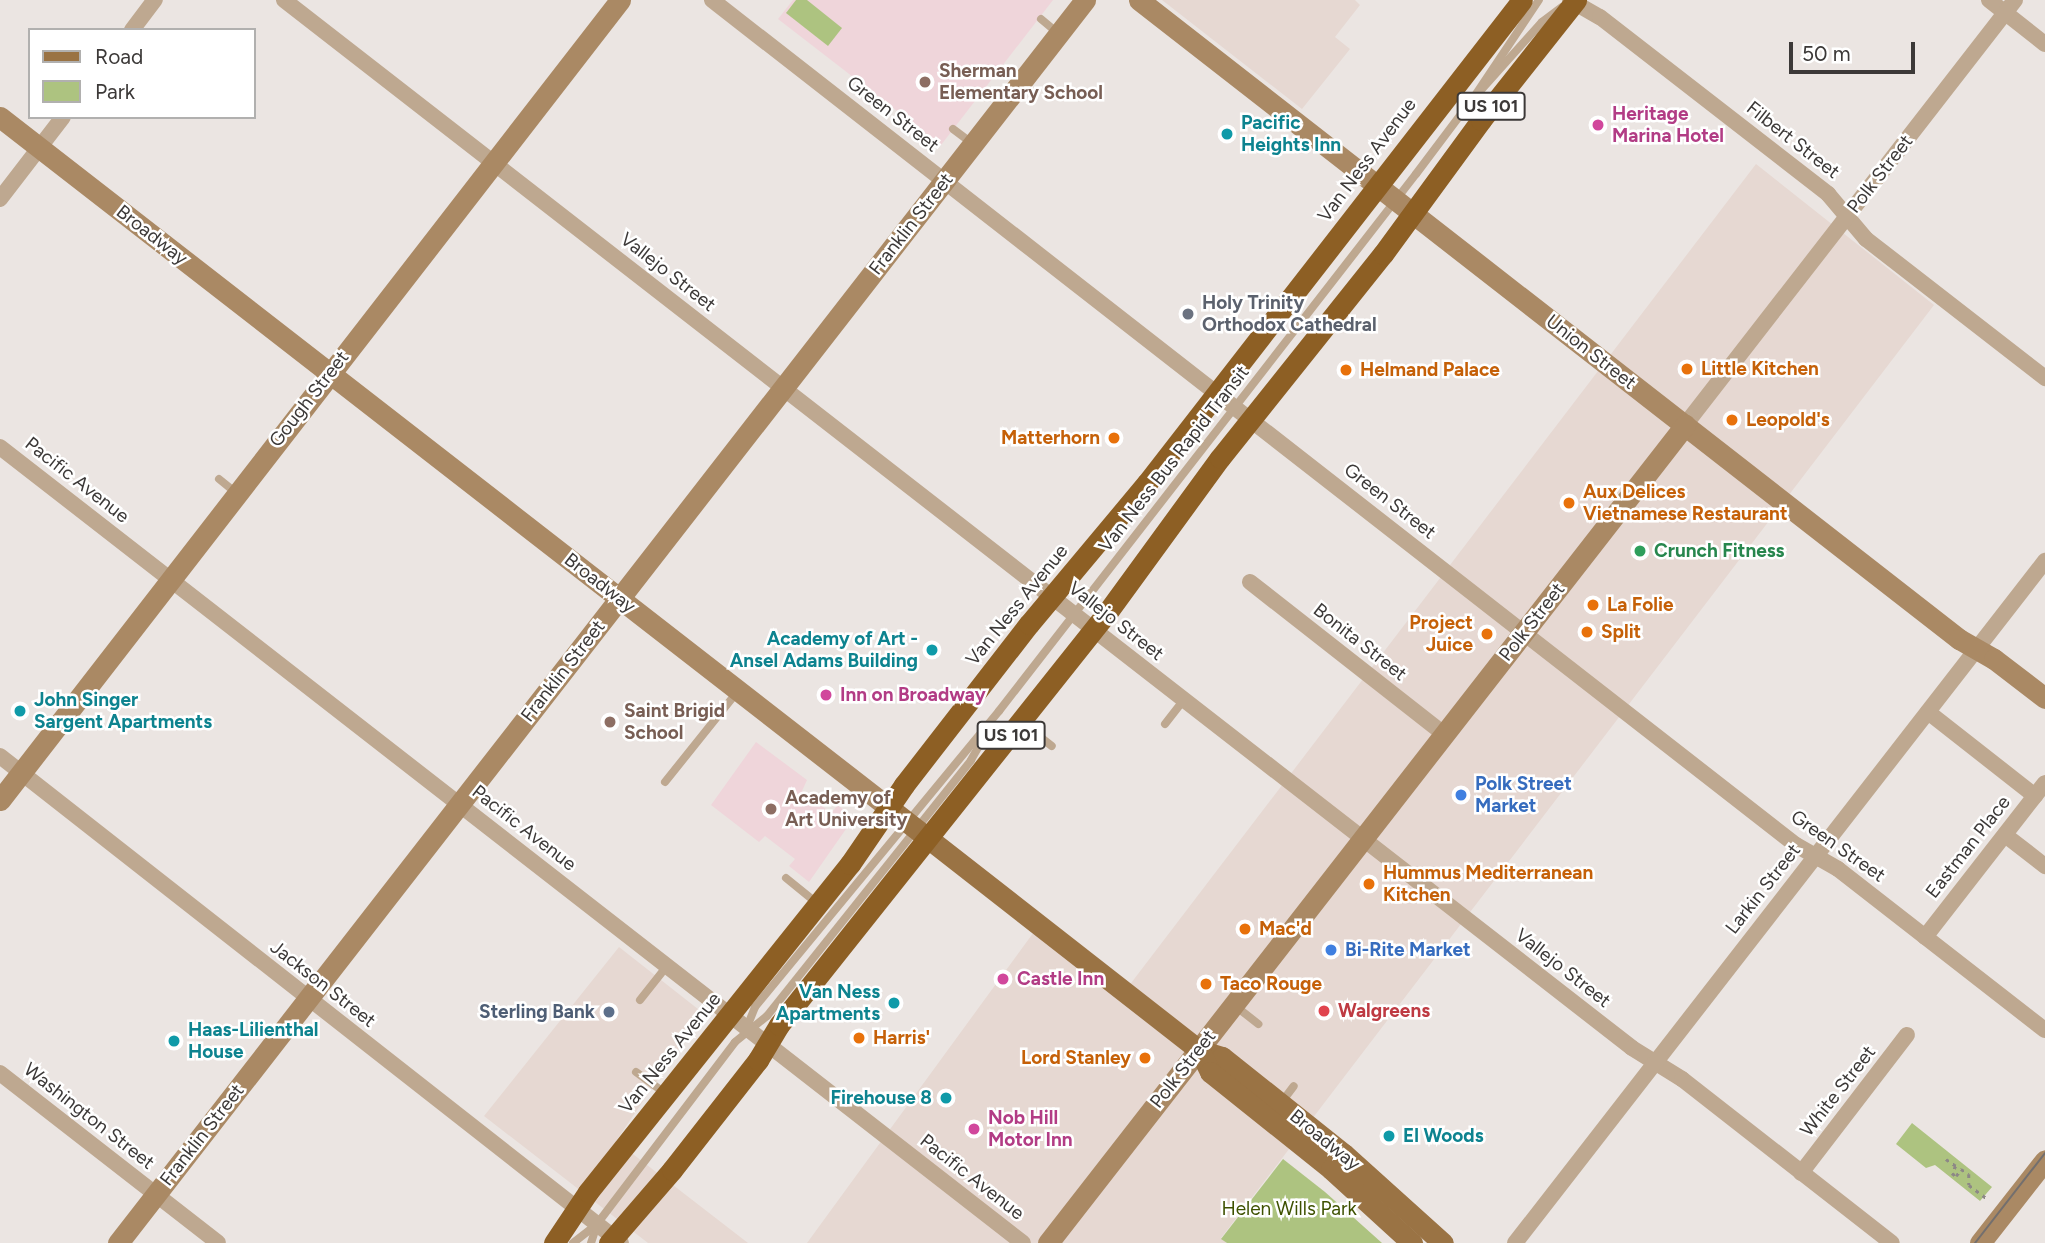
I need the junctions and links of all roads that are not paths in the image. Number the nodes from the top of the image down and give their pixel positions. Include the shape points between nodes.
1 (155, 0) edge
2 (285, 0) edge
3 (620, 0) edge
4 (712, 0) edge
5 (1085, 0) edge
6 (1139, 0) edge
7 (1522, 0) edge
8 (1539, 0) edge
9 (1989, 0) edge
10 (1573, 1) edge
11 (2010, 6) edge
12 (1041, 19) dead end
13 (134, 28) edge
14 (1059, 34) junction
15 (2045, 44) edge
16 (1476, 94) junction
17 (0, 117) edge
18 (62, 119) edge
19 (953, 129) dead end
20 (973, 144) junction
21 (40, 148) junction
22 (493, 163) junction
23 (944, 181) junction
24 (1376, 185) junction
25 (0, 199) edge
26 (1395, 199) junction
27 (1413, 213) junction
28 (1847, 216) junction
29 (329, 373) junction
30 (2045, 378) edge
31 (782, 388) junction
32 (1217, 392) junction
33 (1243, 413) junction
34 (1685, 425) junction
35 (0, 447) edge
36 (219, 479) dead end
37 (236, 492) junction
38 (2045, 561) edge
39 (169, 578) junction
40 (1250, 582) dead end
41 (1051, 597) junction
42 (619, 598) junction
43 (1074, 615) junction
44 (1093, 629) junction
45 (1524, 632) junction
46 (1977, 649) junction
47 (738, 691) junction
48 (2044, 694) edge
49 (1184, 700) junction
50 (999, 711) junction
51 (1928, 712) junction
52 (1021, 722) junction
53 (1165, 724) dead end
54 (1444, 734) junction
55 (1052, 746) dead end
56 (0, 756) edge
57 (21, 773) junction
58 (665, 782) dead end
59 (2040, 790) edge
60 (0, 800) edge
61 (459, 804) junction
62 (888, 807) junction
63 (918, 830) junction
64 (2005, 835) junction
65 (1363, 839) junction
66 (1815, 856) junction
67 (2045, 866) edge
68 (786, 878) dead end
69 (818, 904) junction
70 (1925, 937) junction
71 (667, 966) junction
72 (308, 999) junction
73 (640, 1000) dead end
74 (1234, 1005) junction
75 (739, 1022) junction
76 (1258, 1024) dead end
77 (2045, 1030) edge
78 (1908, 1035) dead end
79 (768, 1044) junction
80 (1199, 1050) junction
81 (1655, 1062) junction
82 (636, 1072) dead end
83 (0, 1073) edge
84 (1294, 1086) dead end
85 (666, 1094) junction
86 (1280, 1104) junction
87 (2045, 1160) edge
88 (1801, 1173) junction
89 (156, 1195) junction
90 (578, 1209) junction
91 (610, 1237) edge
92 (118, 1243) edge
93 (218, 1243) edge
94 (554, 1243) edge
95 (573, 1243) edge
96 (592, 1243) edge
97 (1023, 1243) edge
98 (1048, 1243) edge
99 (1412, 1243) edge
100 (1443, 1243) edge
101 (1515, 1243) edge
102 (1892, 1243) edge
103 (1980, 1243) edge

1 - 13 street
2 - 22 street, Vallejo Street
3 - 22 street, Gough Street
4 - 23 street, Green Street
5 - 14 street, Franklin Street
6 - 24 street, Union Street
7 - 24 highway, Van Ness Avenue / US 101
8 - 16 lane, Van Ness Bus Rapid Transit
9 - 11 street
10 - 16 lane, Van Ness Bus Rapid Transit via 1550,14
10 - 27 highway, US 101
10 - 28 street, Filbert Street via 1781,156
11 - 15 street
11 - 28 street, Polk Street
12 - 14 lane
14 - 20 street, Franklin Street
16 - 26 lane, Van Ness Bus Rapid Transit
17 - 21 street, Broadway
18 - 21 street
19 - 20 lane
20 - 23 street, Franklin Street
21 - 25 street
21 - 29 street, Broadway
22 - 29 street, Gough Street
22 - 31 street, Vallejo Street
23 - 31 street, Franklin Street
23 - 32 street, Green Street
24 - 26 street, Union Street
24 - 32 highway, Van Ness Avenue / US 101
26 - 27 street, Union Street
26 - 33 lane, Van Ness Bus Rapid Transit
27 - 33 highway, US 101
27 - 34 street, Union Street
28 - 30 street, Filbert Street via 1866,239
28 - 34 street, Polk Street
29 - 37 street, Gough Street
29 - 42 street, Broadway
31 - 41 street, Vallejo Street
31 - 42 street, Franklin Street
32 - 33 street, Green Street
32 - 41 highway, Van Ness Avenue / US 101
33 - 43 lane, Van Ness Bus Rapid Transit
33 - 44 highway, US 101
33 - 45 street, Green Street
34 - 45 street, Polk Street
34 - 46 street, Union Street
35 - 39 street, Pacific Avenue
36 - 37 lane
37 - 39 street, Gough Street
38 - 46 street, Larkin Street
39 - 57 street, Gough Street
39 - 61 street, Pacific Avenue
40 - 54 street, Bonita Street
41 - 43 street, Vallejo Street
41 - 62 highway, Van Ness Avenue / US 101
42 - 47 street, Broadway
42 - 61 street, Franklin Street
43 - 44 street, Vallejo Street
43 - 50 lane, Van Ness Bus Rapid Transit
44 - 49 street, Vallejo Street
44 - 52 highway, US 101
45 - 54 street, Polk Street
45 - 66 street, Green Street
46 - 48 street, Union Street
46 - 51 street, Larkin Street
47 - 58 lane
47 - 62 street, Broadway
49 - 53 lane
49 - 65 street, Vallejo Street
50 - 63 lane, Van Ness Bus Rapid Transit
50 - 63 lane, Van Ness Bus Rapid Transit via 971,760
51 - 59 street
51 - 66 street, Larkin Street
52 - 55 lane
52 - 63 highway, US 101
54 - 65 street, Polk Street
56 - 57 street, Jackson Street
57 - 60 street, Gough Street
57 - 72 street, Jackson Street
59 - 64 street, Eastman Place
61 - 71 street, Pacific Avenue
61 - 72 street, Franklin Street
62 - 63 main road, Broadway
62 - 69 highway, Van Ness Avenue / US 101
63 - 75 lane, Van Ness Bus Rapid Transit
63 - 75 lane, Van Ness Bus Rapid Transit via 767,1016
63 - 79 highway, US 101
63 - 80 main road, Broadway
64 - 67 street
64 - 70 street, Eastman Place
65 - 74 street, Polk Street
65 - 81 street, Vallejo Street
66 - 70 street, Green Street
66 - 81 street, Larkin Street
68 - 69 lane
69 - 75 highway, Van Ness Avenue / US 101
70 - 77 street, Green Street
71 - 73 lane
71 - 75 street, Pacific Avenue
72 - 89 street, Franklin Street
72 - 90 street, Jackson Street
74 - 76 lane
74 - 80 street, Polk Street
75 - 79 street, Pacific Avenue
75 - 85 highway, Van Ness Avenue / US 101
75 - 91 lane, Van Ness Bus Rapid Transit
78 - 88 street, White Street
79 - 91 highway, US 101 via 672,1170
79 - 97 street, Pacific Avenue
80 - 86 main road, Broadway via 1222,1057
80 - 98 street, Polk Street
80 - 99 main road, Broadway via 1210,1072 1331,1169
81 - 88 street, Vallejo Street
81 - 101 street, Larkin Street
82 - 85 lane
83 - 89 street, Washington Street
84 - 86 lane
85 - 90 highway, Van Ness Avenue / US 101
86 - 100 main road, Broadway
87 - 103 street
88 - 102 street, Vallejo Street
89 - 92 street, Franklin Street
89 - 93 street, Washington Street
90 - 91 street, Jackson Street
90 - 94 highway, Van Ness Avenue / US 101
91 - 95 lane, Van Ness Bus Rapid Transit
91 - 96 lane, Van Ness Bus Rapid Transit

